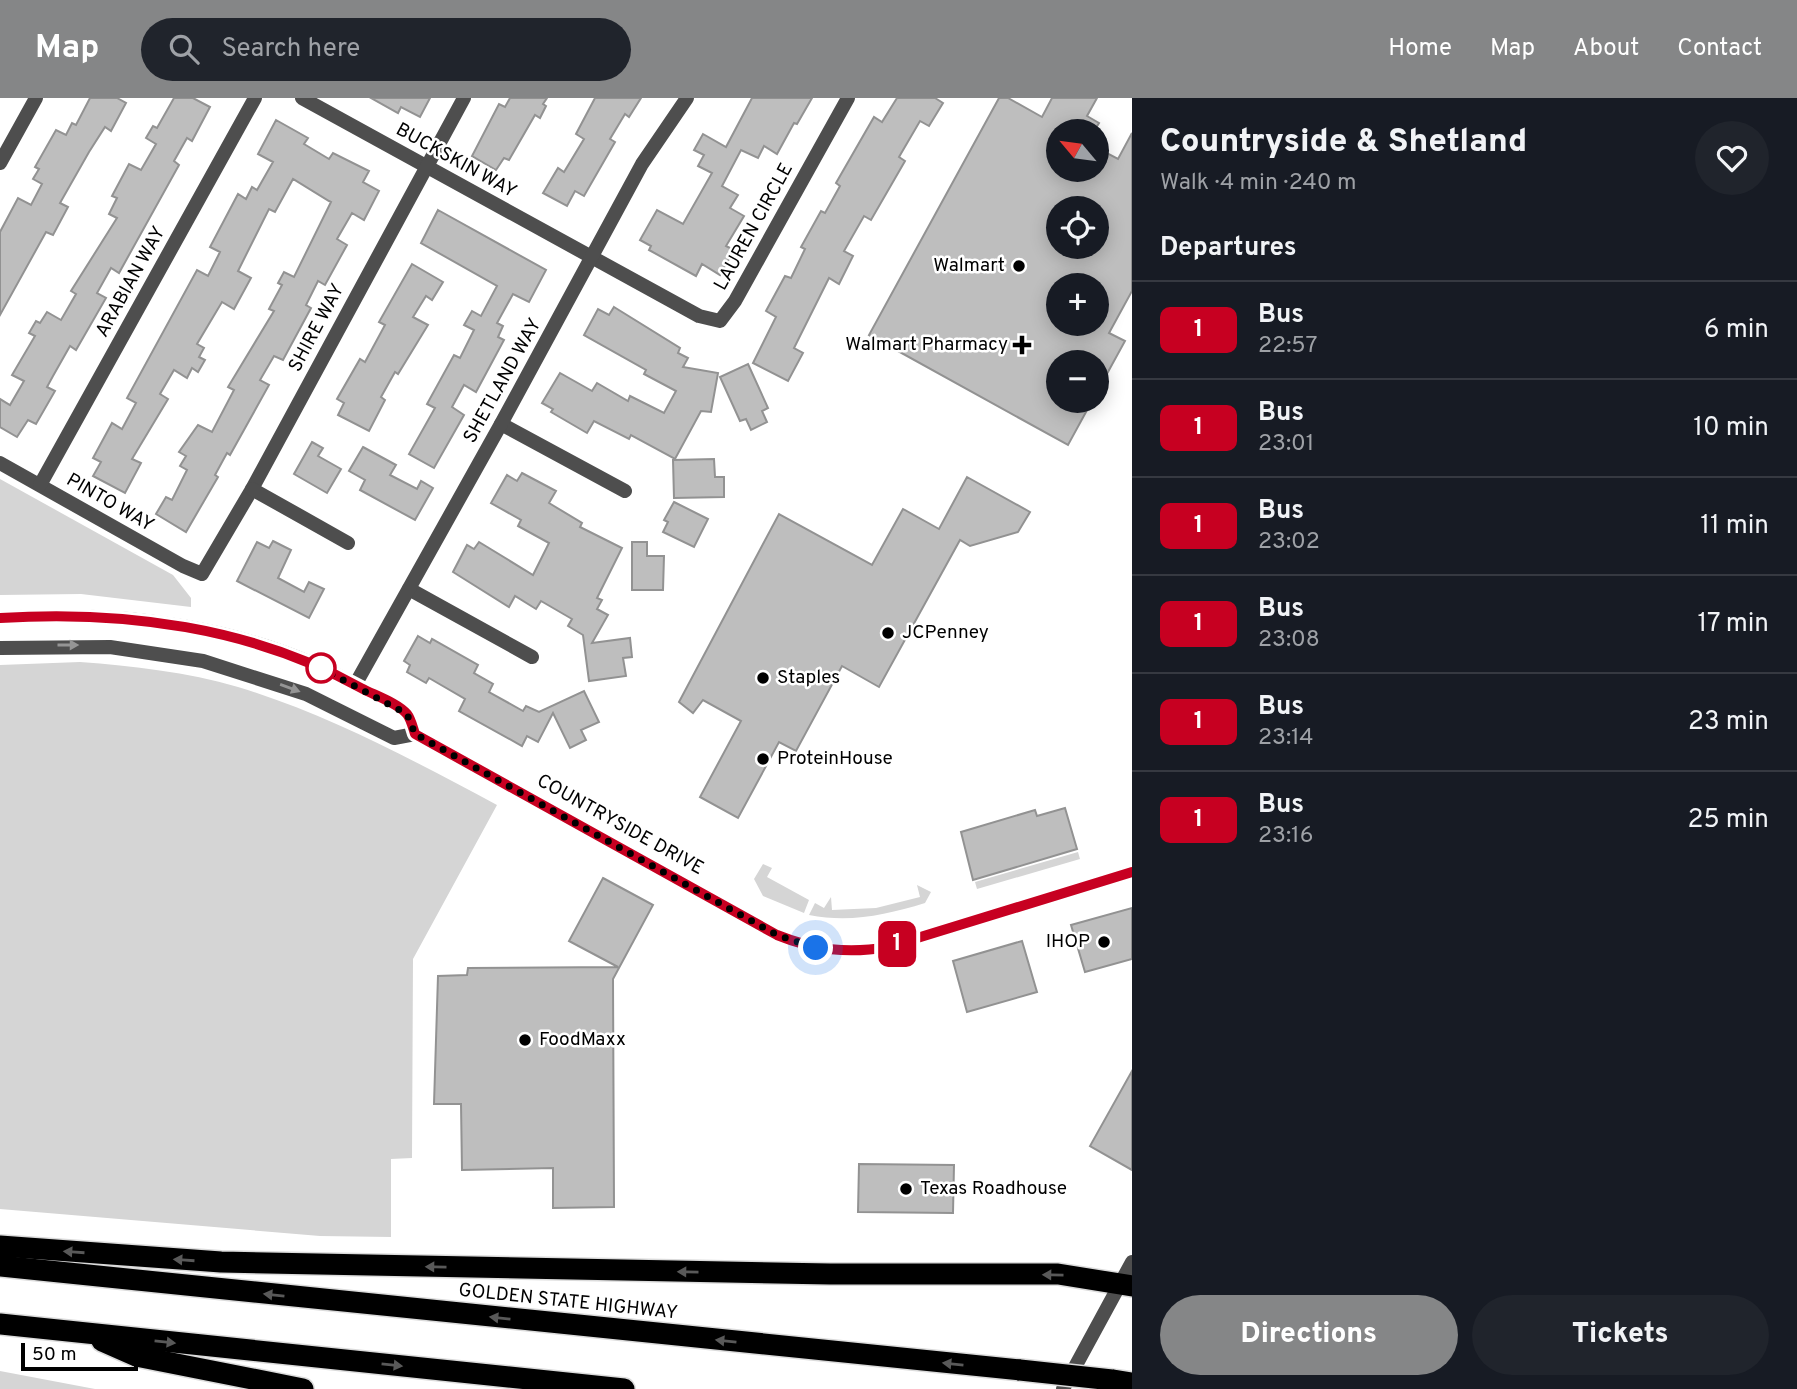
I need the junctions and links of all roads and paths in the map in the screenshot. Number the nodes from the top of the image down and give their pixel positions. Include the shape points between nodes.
1 (36, 98) edge
2 (255, 98) edge
3 (302, 98) edge
4 (464, 98) edge
5 (687, 98) edge
6 (848, 98) edge
7 (0, 163) edge
8 (426, 167) junction
9 (592, 256) junction
10 (501, 424) junction
11 (0, 463) edge
12 (40, 485) junction
13 (252, 489) junction
14 (625, 491) dead end
15 (348, 542) dead end
16 (202, 573) joint
17 (409, 589) junction
18 (0, 618) edge
19 (0, 648) edge
20 (532, 657) dead end
21 (355, 685) junction
22 (415, 734) junction
23 (1132, 872) edge
24 (0, 1246) edge
25 (1132, 1262) edge
26 (0, 1266) edge
27 (1126, 1285) edge
28 (0, 1324) edge
29 (84, 1333) junction
30 (1122, 1381) edge
31 (303, 1389) edge
32 (624, 1389) edge
33 (1063, 1389) edge

1 - 7 street
2 - 12 street, ARABIAN WAY
3 - 8 street, BUCKSKIN WAY
4 - 8 street, SHIRE WAY
5 - 9 street, SHETLAND WAY via 642,164
6 - 9 street, LAUREN CIRCLE via 735,302 720,321 699,316
8 - 9 street, BUCKSKIN WAY
8 - 13 street, SHIRE WAY
9 - 10 street, SHETLAND WAY
10 - 14 street
10 - 17 street, SHETLAND WAY
11 - 12 street, PINTO WAY
12 - 16 street, PINTO WAY
13 - 15 street
13 - 16 street, SHIRE WAY
17 - 20 street
17 - 21 street, SHETLAND WAY
18 - 21 street, COUNTRYSIDE DRIVE via 102,616 183,626 284,654
19 -> 22 street, COUNTRYSIDE DRIVE via 78,645 173,655 238,670 306,694 394,738
21 - 22 street, COUNTRYSIDE DRIVE via 407,714
22 - 23 street, COUNTRYSIDE DRIVE via 777,935 816,948 864,951 888,947
27 -> 24 highway via 1058,1274 221,1262
25 - 27 street
30 -> 26 highway, GOLDEN STATE HIGHWAY, bridge
27 - 33 street
28 - 29 highway
29 - 31 highway via 136,1356
29 -> 32 highway

